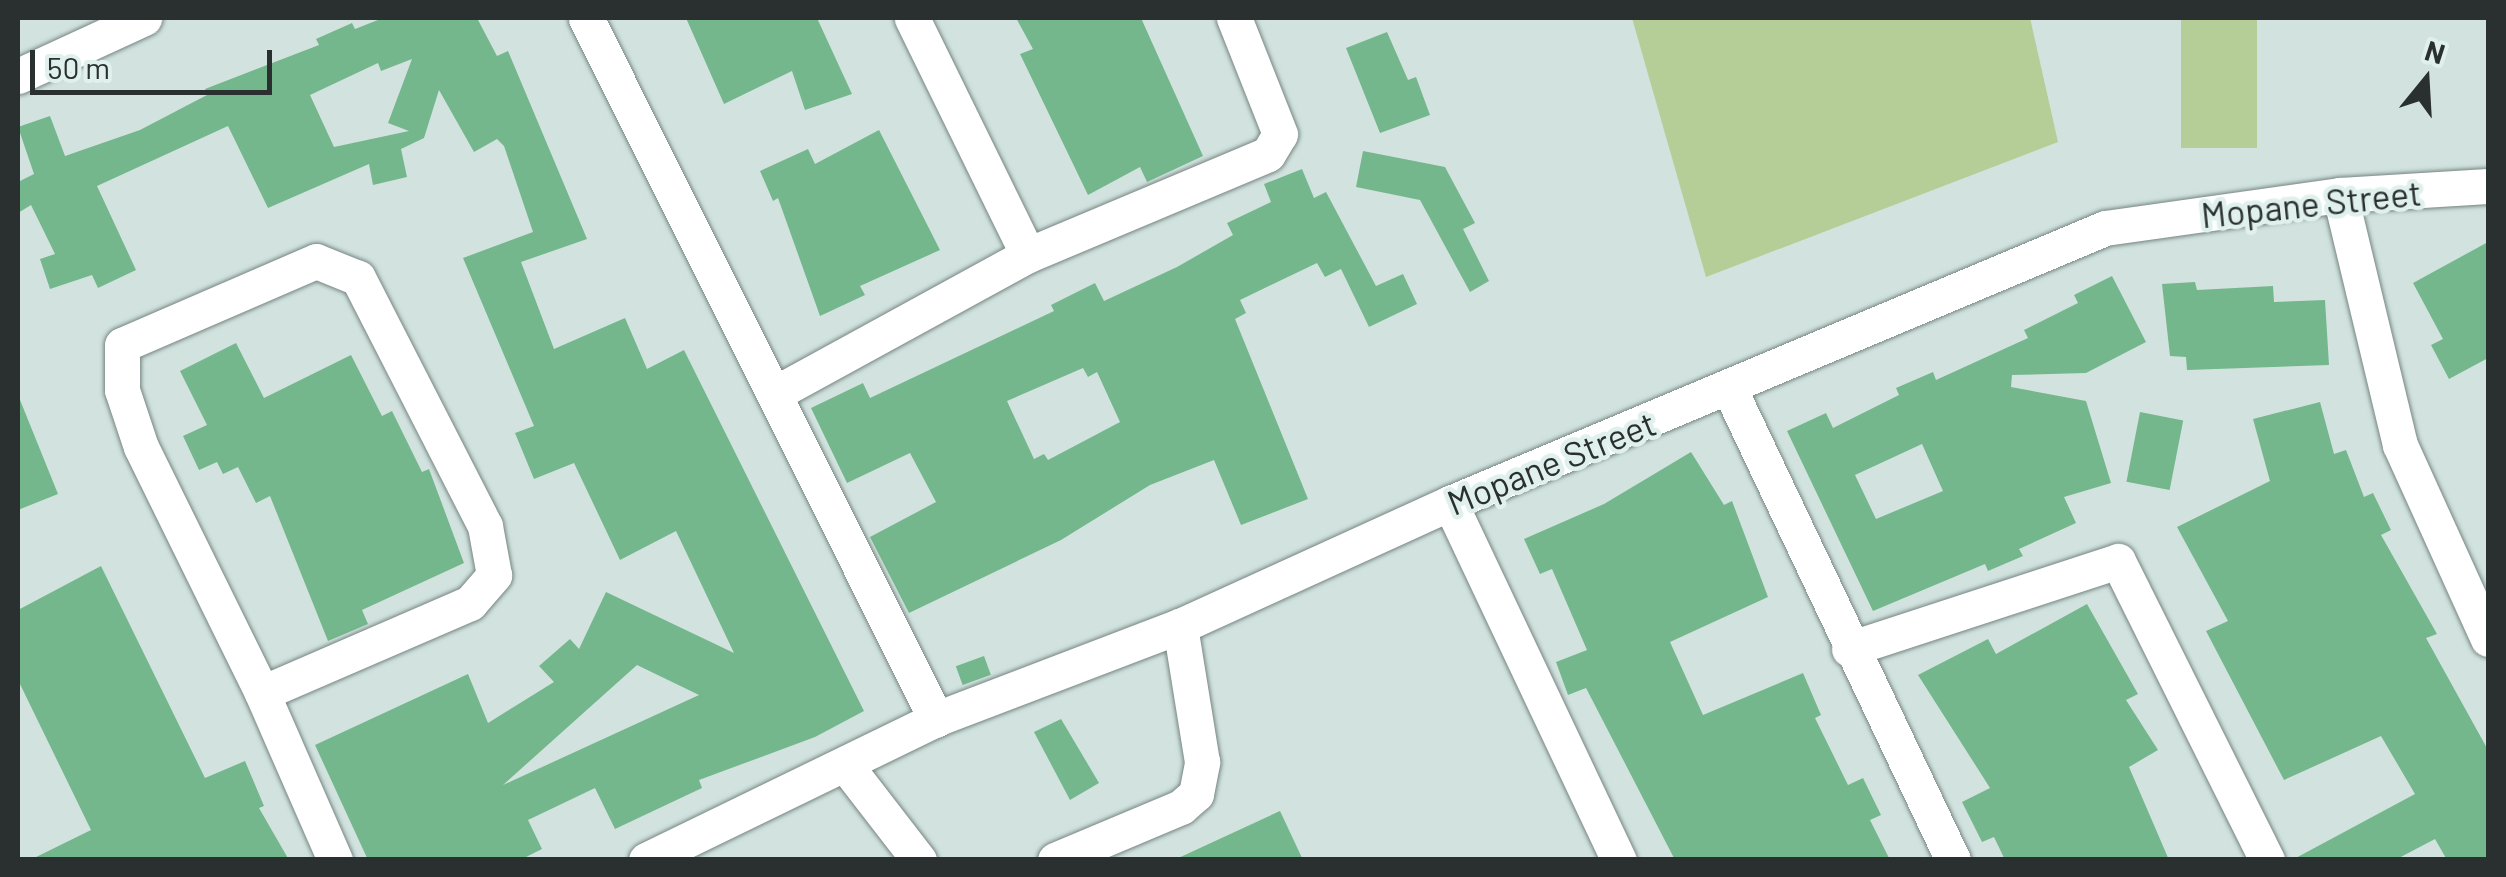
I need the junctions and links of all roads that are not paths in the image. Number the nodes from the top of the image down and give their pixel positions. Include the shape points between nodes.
1 (144, 18) edge
2 (586, 18) edge
3 (912, 18) edge
4 (1234, 18) edge
5 (18, 76) edge
6 (2488, 186) edge
7 (2340, 195) junction
8 (1028, 254) junction
9 (1730, 390) junction
10 (774, 394) junction
11 (1450, 502) junction
12 (2479, 592) edge
13 (1180, 626) junction
14 (2488, 638) edge
15 (1848, 648) junction
16 (262, 694) junction
17 (936, 720) junction
18 (847, 767) junction
19 (334, 860) edge
20 (646, 860) edge
21 (919, 860) edge
22 (1055, 860) edge
23 (1619, 860) edge
24 (1953, 860) edge
25 (2267, 860) edge

1 - 5 street
2 - 10 street
3 - 8 street
4 - 8 street via 1280,134 1268,154
6 - 7 street, Mopane Street
7 - 9 street, Mopane Street via 2105,228
7 - 12 street via 2400,445
8 - 10 street
9 - 11 street, Mopane Street
9 - 15 street
10 - 17 street
11 - 13 street, Mopane Street
11 - 23 street
12 - 14 street
13 - 17 street, Mopane Street
13 - 22 street via 1202,762 1196,794
15 - 24 street
15 - 25 street via 2118,561
16 - 16 street via 140,447 122,390 122,345 316,261 358,278 477,510 494,575 470,603
16 - 19 street
17 - 18 street, Mopane Street
18 - 20 street, Mopane Street
18 - 21 street

